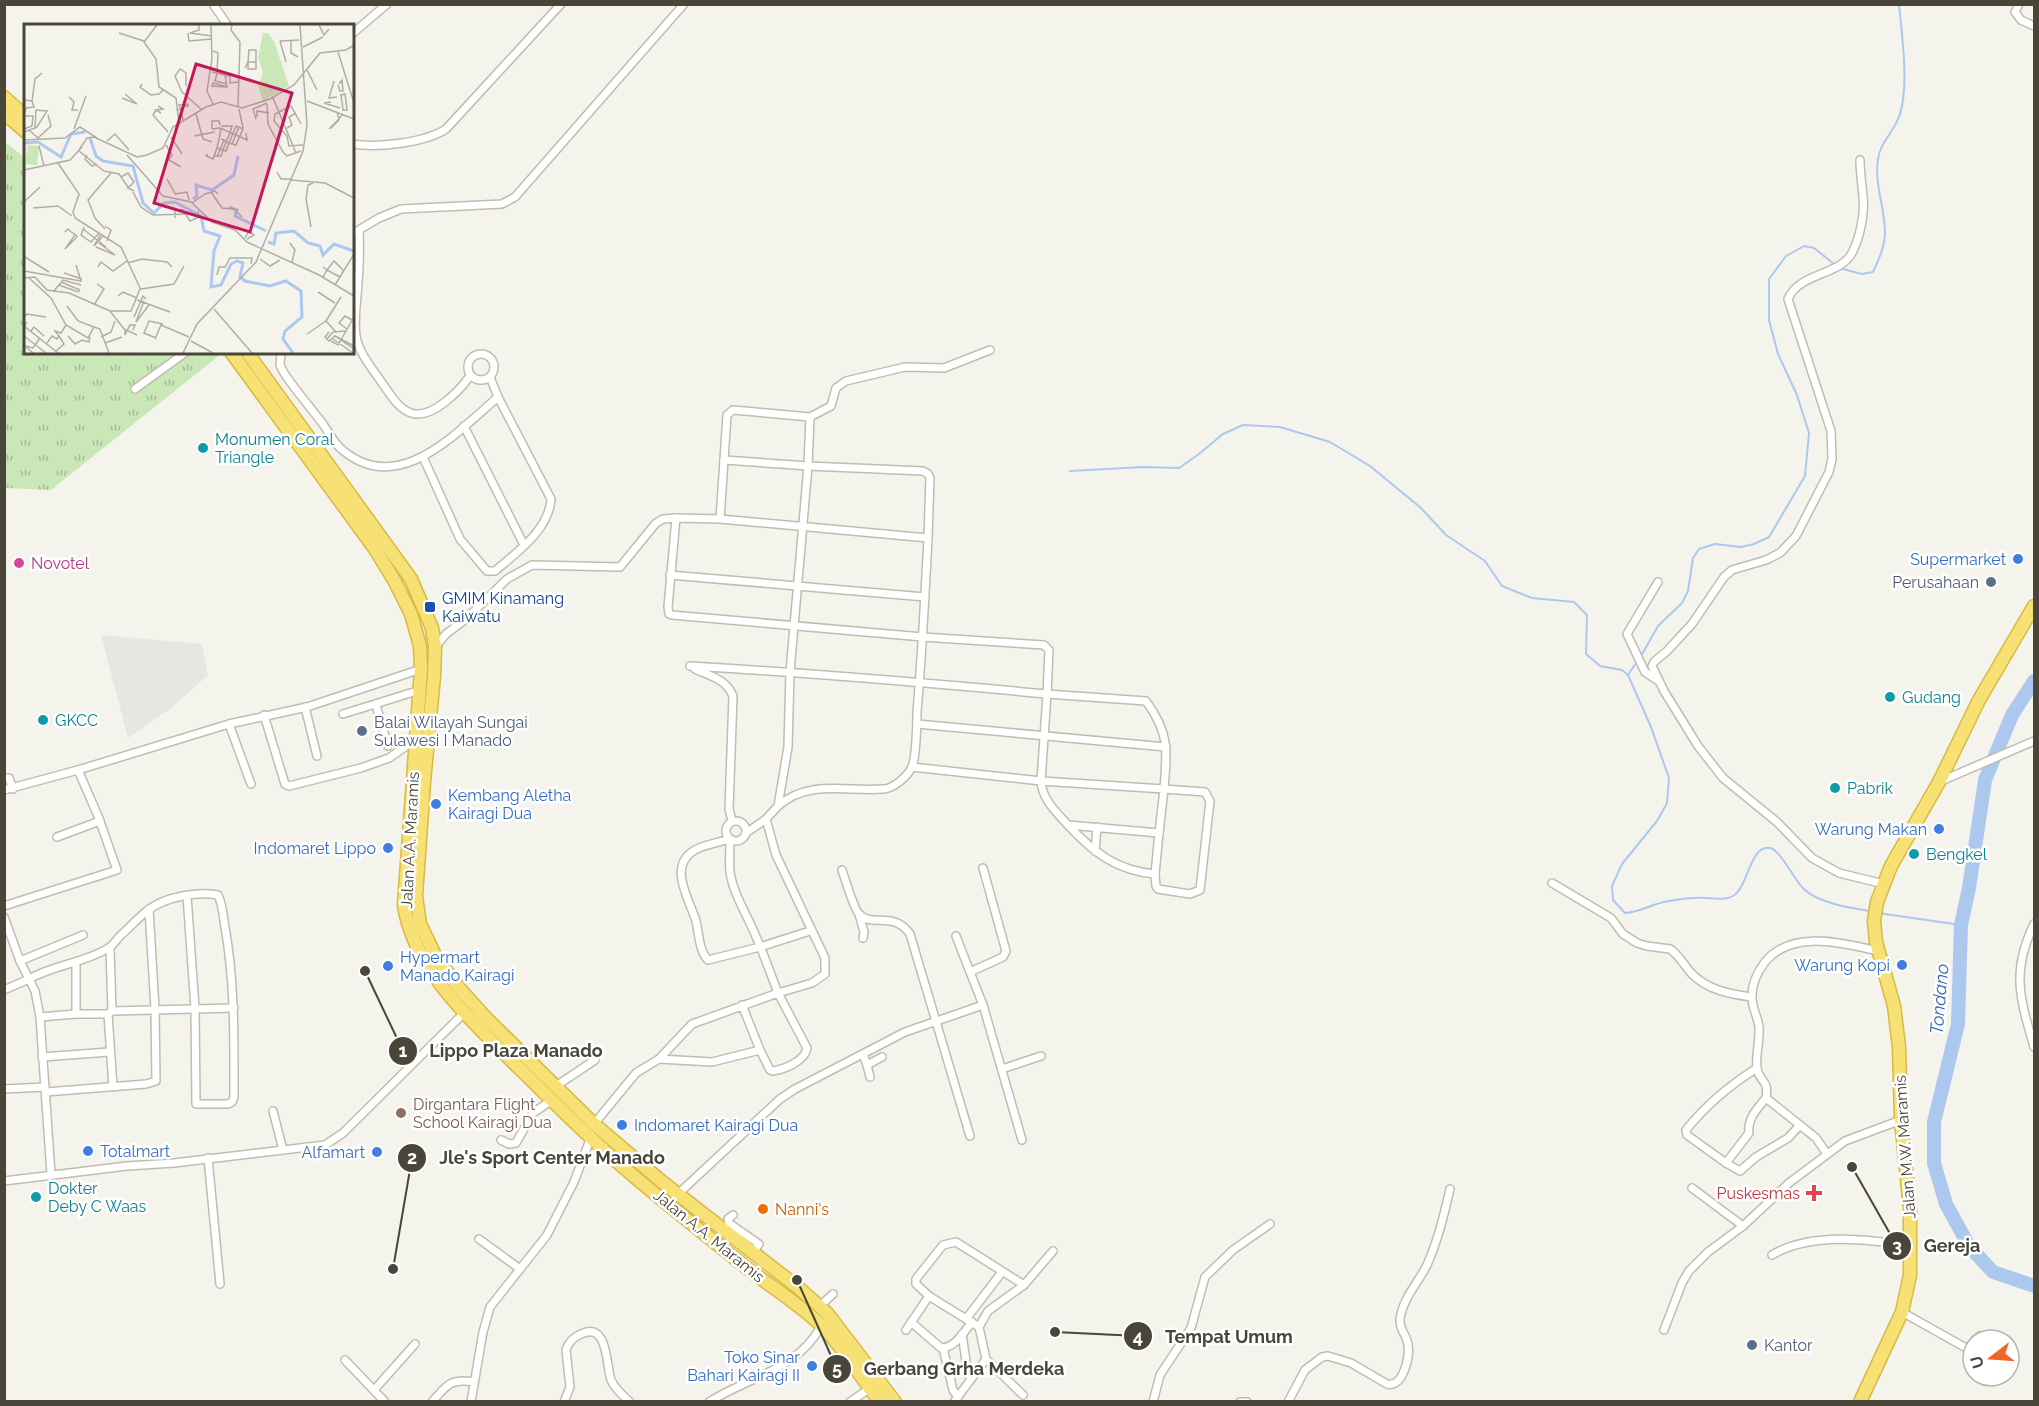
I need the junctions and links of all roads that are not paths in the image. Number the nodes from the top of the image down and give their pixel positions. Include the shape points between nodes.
1 (213, 4) edge
2 (387, 4) edge
3 (684, 4) edge
4 (2019, 4) edge
5 (561, 5) edge
6 (227, 24) edge
7 (2034, 26) edge
8 (354, 32) edge
9 (4, 97) edge
10 (4, 113) edge
11 (24, 115) edge
12 (24, 130) edge
13 (354, 144) edge
14 (1860, 160) dead end
15 (356, 232) edge
16 (990, 350) dead end
17 (183, 354) edge
18 (232, 354) edge
19 (248, 354) edge
20 (280, 354) edge
21 (471, 375) junction
22 (490, 377) junction
23 (290, 381) junction
24 (135, 389) dead end
25 (275, 392) junction
26 (498, 397) junction
27 (810, 417) junction
28 (464, 426) junction
29 (423, 457) junction
30 (724, 460) junction
31 (808, 466) junction
32 (676, 518) junction
33 (720, 519) junction
34 (802, 528) junction
35 (928, 538) junction
36 (524, 545) junction
37 (670, 575) junction
38 (1658, 582) dead end
39 (798, 586) junction
40 (925, 597) junction
41 (2034, 606) edge
42 (794, 626) junction
43 (923, 637) junction
44 (435, 647) junction
45 (421, 669) junction
46 (790, 672) junction
47 (1659, 681) junction
48 (920, 682) junction
49 (420, 690) junction
50 (1047, 693) junction
51 (376, 705) junction
52 (305, 707) junction
53 (343, 714) dead end
54 (264, 715) junction
55 (229, 724) junction
56 (916, 724) junction
57 (1044, 736) junction
58 (415, 740) junction
59 (2034, 741) edge
60 (388, 746) dead end
61 (1166, 747) junction
62 (317, 756) dead end
63 (912, 766) junction
64 (78, 771) junction
65 (4, 778) edge
66 (1041, 781) junction
67 (1940, 782) junction
68 (251, 784) dead end
69 (13, 789) junction
70 (1164, 789) junction
71 (4, 790) edge
72 (778, 806) junction
73 (766, 819) junction
74 (100, 821) junction
75 (732, 821) junction
76 (1068, 825) junction
77 (1097, 827) junction
78 (746, 833) junction
79 (1159, 833) junction
80 (57, 837) dead end
81 (730, 840) junction
82 (1095, 851) junction
83 (983, 868) dead end
84 (842, 870) dead end
85 (1155, 874) junction
86 (1552, 883) dead end
87 (1884, 884) junction
88 (188, 896) junction
89 (4, 906) edge
90 (149, 909) junction
91 (858, 914) junction
92 (4, 917) edge
93 (2034, 924) edge
94 (810, 931) junction
95 (83, 934) dead end
96 (956, 936) dead end
97 (863, 938) dead end
98 (760, 947) junction
99 (110, 948) junction
100 (1878, 951) junction
101 (20, 961) junction
102 (76, 962) junction
103 (970, 972) junction
104 (29, 978) junction
105 (4, 990) edge
106 (778, 993) junction
107 (1751, 997) junction
108 (742, 1005) junction
109 (983, 1005) junction
110 (195, 1008) junction
111 (234, 1008) junction
112 (155, 1009) junction
113 (466, 1012) junction
114 (110, 1013) junction
115 (76, 1014) junction
116 (39, 1017) junction
117 (935, 1022) junction
118 (2032, 1030) edge
119 (2034, 1047) edge
120 (760, 1050) junction
121 (109, 1052) junction
122 (863, 1054) junction
123 (1041, 1056) dead end
124 (42, 1057) junction
125 (882, 1057) dead end
126 (659, 1059) junction
127 (595, 1060) dead end
128 (867, 1065) junction
129 (1757, 1068) junction
130 (1002, 1069) junction
131 (870, 1077) dead end
132 (556, 1086) junction
133 (113, 1087) junction
134 (4, 1089) edge
135 (45, 1090) junction
136 (1766, 1098) junction
137 (552, 1100) junction
138 (273, 1111) dead end
139 (1901, 1120) junction
140 (594, 1124) junction
141 (1800, 1125) junction
142 (970, 1136) dead end
143 (591, 1137) junction
144 (501, 1140) dead end
145 (1022, 1140) dead end
146 (283, 1150) junction
147 (1827, 1154) junction
148 (208, 1158) junction
149 (1726, 1163) junction
150 (51, 1174) junction
151 (4, 1181) edge
152 (1692, 1188) dead end
153 (1450, 1189) dead end
154 (678, 1194) junction
155 (733, 1215) dead end
156 (1270, 1224) dead end
157 (1743, 1226) junction
158 (479, 1239) dead end
159 (1911, 1246) junction
160 (1053, 1251) dead end
161 (1772, 1255) dead end
162 (757, 1257) junction
163 (520, 1269) junction
164 (752, 1272) junction
165 (1002, 1272) junction
166 (220, 1284) dead end
167 (1024, 1285) junction
168 (833, 1294) dead end
169 (929, 1296) junction
170 (820, 1306) junction
171 (1902, 1312) junction
172 (969, 1321) junction
173 (911, 1322) junction
174 (821, 1326) junction
175 (979, 1327) junction
176 (906, 1330) dead end
177 (1664, 1330) dead end
178 (962, 1334) junction
179 (415, 1344) dead end
180 (1961, 1345) edge
181 (943, 1348) junction
182 (986, 1359) junction
183 (345, 1360) dead end
184 (972, 1378) junction
185 (474, 1382) junction
186 (870, 1389) junction
187 (374, 1390) junction
188 (1023, 1395) dead end
189 (956, 1399) edge
190 (385, 1401) edge
191 (432, 1401) edge
192 (471, 1401) edge
193 (564, 1401) edge
194 (630, 1401) edge
195 (709, 1401) edge
196 (850, 1401) edge
197 (880, 1401) edge
198 (896, 1401) edge
199 (1153, 1401) edge
200 (1240, 1401) edge
201 (1247, 1401) edge
202 (1288, 1401) edge
203 (1860, 1401) edge

1 - 6 street
2 - 8 street
3 - 15 street via 515,197 502,204 401,209
4 - 7 street via 2015,12
5 - 13 street via 446,129 426,139
9 - 11 highway
10 - 12 highway
14 - 47 street via 1864,214 1853,252 1842,264 1802,283 1791,292 1788,303 1831,431 1829,471 1796,536 1780,553 1732,570 1681,637 1654,662 1653,670
15 - 21 street via 360,255 356,336 366,360 390,394 410,413 419,414 445,402
16 - 27 street via 944,368 905,367 846,381 836,388 831,406
17 - 24 street
18 - 45 highway, Jalan A.A. Maramis via 375,549 411,614 420,646
19 - 25 highway
20 - 23 street via 281,368
21 - 22 street via 480,380
21 - 22 street via 470,360 484,354 493,361
22 - 26 street
23 - 25 street
23 - 29 street via 337,445 361,462 388,467
25 - 44 highway via 411,579
26 - 28 street
26 - 36 street via 551,499 548,514
27 - 30 street via 733,410 727,416
27 - 31 street
28 - 29 street
28 - 36 street
29 - 36 street via 460,539 487,572 495,571
30 - 31 street
30 - 33 street
31 - 34 street
31 - 35 street via 927,472
32 - 33 street
32 - 37 street
32 - 44 street via 656,524 620,567 532,565 507,579
33 - 34 street
34 - 35 street
34 - 39 street
35 - 40 street
37 - 39 street
37 - 42 street via 669,614
38 - 47 street via 1627,634 1644,672
39 - 40 street
39 - 42 street
40 - 43 street
41 - 67 highway via 1979,700
42 - 43 street
42 - 46 street
43 - 48 street
43 - 50 street via 1044,645 1049,650
44 - 132 highway via 417,878 420,924 435,955 459,988
45 - 49 highway, Jalan A.A. Maramis
45 - 52 street
46 - 48 street
46 - 72 street via 788,747
46 - 75 street via 690,666 720,679 730,687 733,696 729,809
47 - 87 street via 1698,746 1723,778 1777,822 1812,858 1839,873
48 - 50 street
48 - 56 street
49 - 51 street
49 - 58 highway, Jalan A.A. Maramis
50 - 57 street
50 - 61 street via 1146,701 1165,735
51 - 53 street
51 - 60 street
52 - 54 street
52 - 62 street
54 - 55 street
54 - 58 street via 285,784 289,786 389,758
55 - 64 street
55 - 68 street
56 - 57 street
56 - 63 street
57 - 61 street
57 - 66 street
58 - 113 highway, Jalan A.A. Maramis via 406,915 424,960
59 - 67 street
61 - 70 street
63 - 66 street
63 - 72 street via 900,782 887,789 813,789
64 - 69 street
64 - 74 street
65 - 69 street via 9,778
66 - 70 street
66 - 76 street via 1041,789
67 - 87 highway
69 - 71 street
70 - 79 street
70 - 85 street via 1208,795 1202,886 1196,893 1163,891 1156,886
72 - 73 street
73 - 78 street
73 - 94 street via 776,855
74 - 80 street
74 - 89 street via 117,870
75 - 78 street via 744,824
75 - 81 street via 725,831
76 - 77 street
76 - 82 street
77 - 79 street
77 - 82 street
78 - 81 street via 740,840
79 - 85 street
81 - 98 street via 733,884
81 - 98 street via 688,856 680,869 681,878 708,960
82 - 85 street via 1124,869
83 - 103 street via 1006,951 1003,957
84 - 91 street
86 - 107 street via 1611,918 1623,934 1637,943 1670,949 1712,988
87 - 100 highway, Jalan M.W. Maramis via 1874,921
88 - 90 street
88 - 110 street
88 - 111 street via 212,894 221,901
90 - 99 street
90 - 112 street
91 - 97 street
91 - 117 street via 867,919 893,920 906,928
92 - 101 street
93 - 118 street via 2019,981
94 - 98 street
94 - 106 street via 825,958 825,974 812,983
95 - 101 street
96 - 103 street
98 - 106 street
99 - 102 street
99 - 114 street
100 - 107 street via 1827,942 1781,947 1762,966
100 - 139 highway, Jalan M.W. Maramis via 1894,1006
101 - 104 street
102 - 104 street
102 - 115 street
103 - 109 street
104 - 105 street
104 - 116 street
106 - 108 street
106 - 120 street via 808,1050 787,1067 773,1071
107 - 129 street via 1759,1030
108 - 120 street
108 - 126 street via 692,1024
109 - 117 street
109 - 130 street
110 - 111 street
110 - 111 street via 196,1104 212,1105 228,1104 234,1097
110 - 112 street
112 - 114 street
112 - 133 street via 156,1081
113 - 137 highway, Jalan A.A. Maramis
113 - 146 street via 343,1133 312,1148
114 - 115 street
114 - 121 street
115 - 116 street
116 - 124 street
117 - 122 street via 905,1032
117 - 142 street
118 - 119 street
120 - 126 street via 715,1062
121 - 124 street
121 - 133 street
122 - 128 street
122 - 154 street via 789,1092
123 - 130 street
124 - 135 street
125 - 128 street
126 - 140 street via 636,1073
127 - 132 street
128 - 131 street
129 - 136 street via 1768,1086
129 - 149 street via 1714,1100 1686,1130 1687,1135
130 - 145 street
132 - 140 highway
133 - 135 street
134 - 135 street
135 - 150 street
136 - 141 street
136 - 149 street via 1748,1125 1749,1133
137 - 143 highway, Jalan A.A. Maramis
137 - 144 street via 533,1113 516,1143
138 - 146 street
139 - 147 street via 1845,1141
139 - 159 highway, Jalan M.W. Maramis
140 - 154 highway
141 - 147 street
141 - 149 street via 1788,1138 1740,1171
143 - 163 street via 547,1235
143 - 164 highway, Jalan A.A. Maramis
146 - 148 street
147 - 157 street
148 - 150 street
148 - 166 street
150 - 151 street
152 - 157 street
153 - 202 street via 1444,1221 1426,1266 1403,1305 1400,1324 1408,1350 1406,1366 1397,1383 1387,1384 1343,1359 1322,1357 1305,1370
154 - 162 highway
155 - 162 street via 729,1222 759,1244
156 - 199 street via 1233,1250 1205,1277 1191,1328 1160,1375
157 - 177 street via 1689,1271
158 - 163 street
159 - 161 street via 1865,1239 1819,1241 1787,1246
159 - 171 highway, Jalan M.W. Maramis
160 - 167 street
162 - 164 highway
162 - 170 highway
163 - 185 street via 490,1307
164 - 174 highway, Jalan A.A. Maramis
165 - 167 street
165 - 169 street via 950,1242 943,1245 916,1279 917,1286
165 - 172 street
167 - 175 street via 988,1311
168 - 170 street
169 - 172 street
169 - 173 street
170 - 198 highway
171 - 180 street
171 - 203 highway, Jalan M.W. Maramis
172 - 175 street
172 - 178 street
173 - 176 street
173 - 181 street
174 - 186 highway, Jalan A.A. Maramis
174 - 195 street via 792,1360
175 - 182 street
178 - 181 street via 952,1346
178 - 184 street via 968,1375
179 - 187 street
181 - 189 street
182 - 184 street
182 - 188 street
183 - 187 street
184 - 189 street
185 - 191 street via 451,1382
185 - 192 street
186 - 196 street
186 - 197 highway, Jalan A.A. Maramis
187 - 190 street
193 - 194 street via 570,1387 568,1344 587,1332 604,1342 611,1381
200 - 201 street

